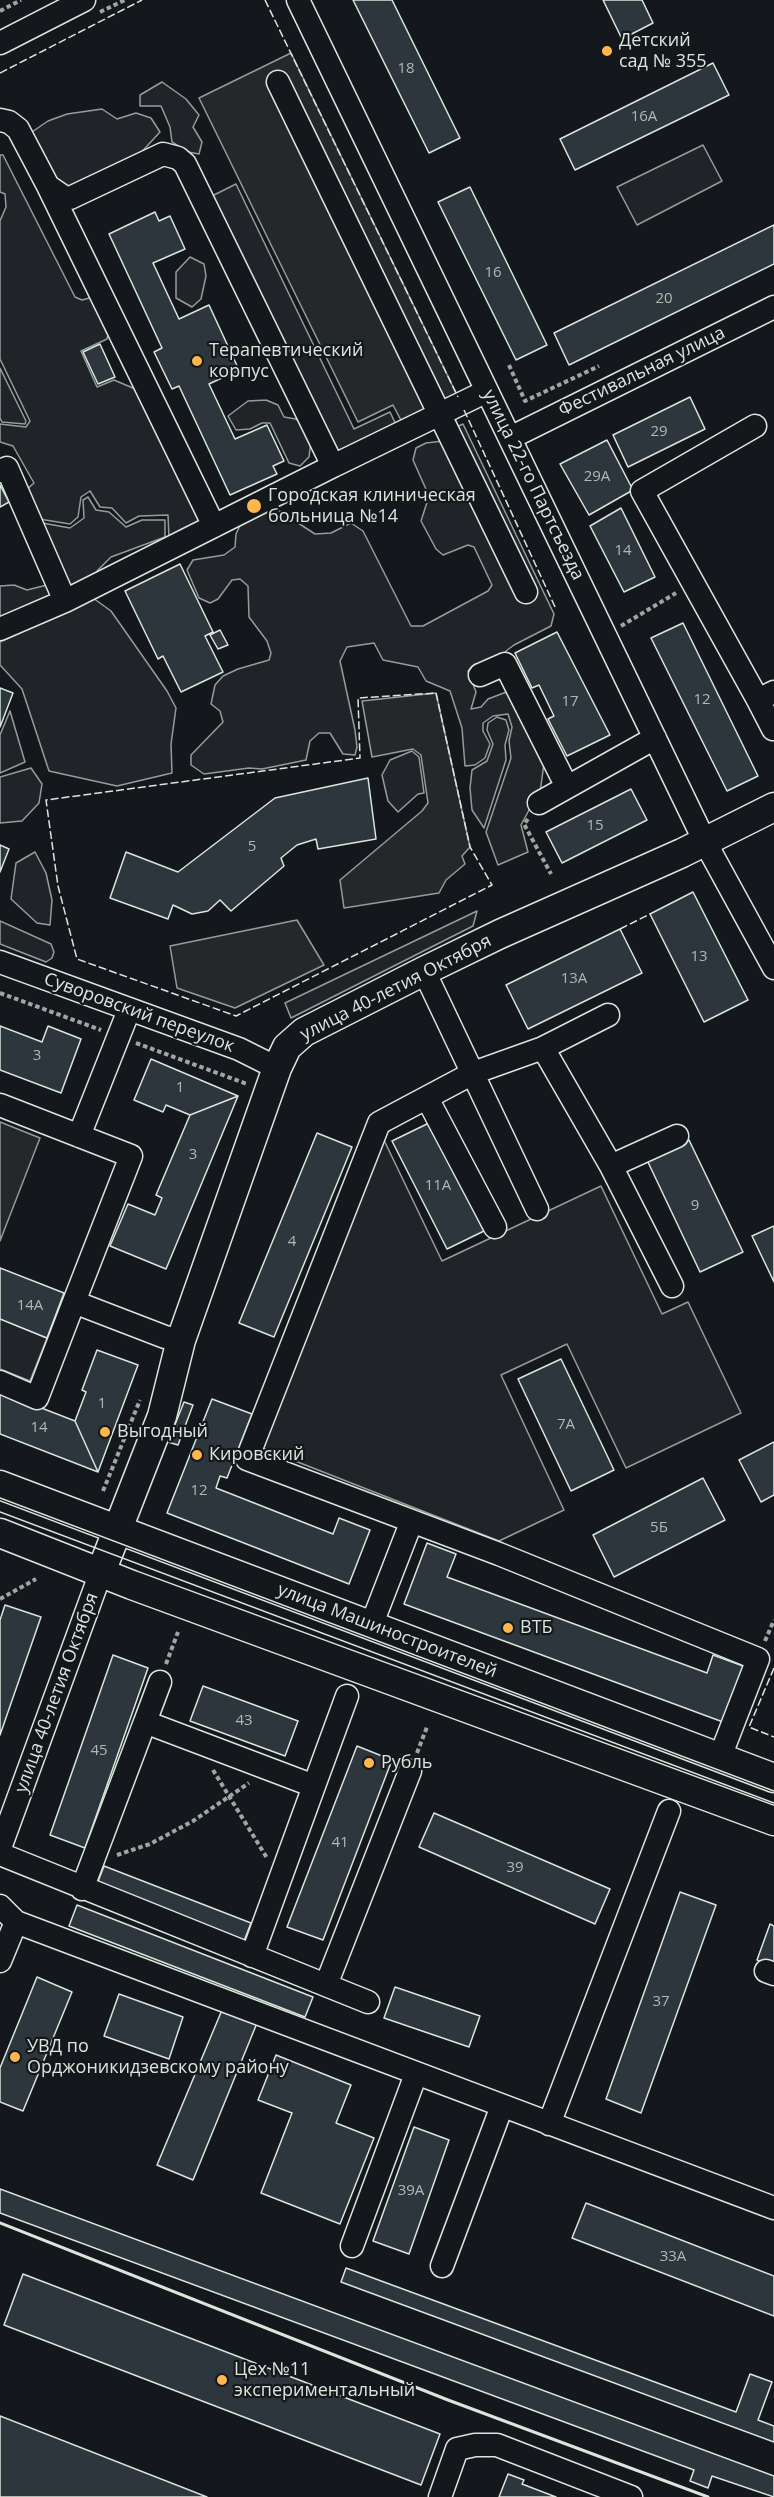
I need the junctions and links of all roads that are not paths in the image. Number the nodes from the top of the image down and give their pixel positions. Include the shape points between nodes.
1 (84, 0) edge
2 (298, 0) edge
3 (0, 43) edge
4 (279, 82) dead end
5 (0, 120) edge
6 (48, 186) junction
7 (774, 307) edge
8 (487, 391) junction
9 (439, 414) junction
10 (754, 426) dead end
11 (510, 438) junction
12 (333, 466) junction
13 (0, 471) edge
14 (214, 526) junction
15 (526, 592) dead end
16 (65, 601) junction
17 (0, 629) edge
18 (480, 675) dead end
19 (766, 696) edge
20 (773, 729) edge
21 (655, 738) junction
22 (567, 787) junction
23 (539, 802) road end
24 (774, 807) edge
25 (705, 842) junction
26 (0, 962) edge
27 (774, 968) edge
28 (424, 971) junction
29 (129, 1010) junction
30 (608, 1015) dead end
31 (543, 1048) junction
32 (277, 1068) junction
33 (473, 1073) junction
34 (427, 1098) junction
35 (0, 1105) edge
36 (79, 1136) junction
37 (677, 1136) dead end
38 (611, 1166) junction
39 (537, 1209) dead end
40 (495, 1227) dead end
41 (672, 1287) dead end
42 (74, 1302) junction
43 (181, 1340) junction
44 (0, 1382) edge
45 (0, 1485) edge
46 (411, 1523) junction
47 (118, 1530) junction
48 (0, 1533) edge
49 (101, 1572) junction
50 (371, 1626) junction
51 (160, 1682) road end
52 (347, 1696) dead end
53 (145, 1722) junction
54 (720, 1757) junction
55 (410, 1771) road end
56 (774, 1778) edge
57 (314, 1786) junction
58 (669, 1811) dead end
59 (774, 1821) edge
60 (0, 1848) edge
61 (0, 1854) edge
62 (82, 1889) junction
63 (0, 1906) edge
64 (16, 1922) junction
65 (252, 1956) junction
66 (0, 1961) edge
67 (326, 1985) junction
68 (368, 2002) dead end
69 (417, 2074) junction
70 (502, 2106) junction
71 (549, 2124) junction
72 (774, 2208) edge
73 (352, 2246) dead end
74 (442, 2266) dead end
75 (440, 2497) edge
76 (631, 2497) edge

1 - 3 street
2 - 8 street, улица 22-го Партсъезда
4 - 9 street
5 - 6 street via 18,129
6 - 12 street via 58,195 70,198 163,154 185,164
6 - 14 street
7 - 11 street, Фестивальная улица
8 - 9 street
8 - 11 street, улица 22-го Партсъезда
9 - 12 street
9 - 15 street
10 - 19 street via 642,490 693,582
11 - 21 street, улица 22-го Партсъезда
12 - 14 street
13 - 16 street via 7,468
14 - 16 street
16 - 17 street
18 - 22 street via 505,664
19 - 20 street
21 - 22 street
21 - 25 street, улица 22-го Партсъезда
22 - 23 street
24 - 25 main road, улица 40-летия Октября
25 - 27 street, улица 22-го Партсъезда
25 - 28 main road, улица 40-летия Октября
26 - 29 street, Суворовский переулок
28 - 32 main road, улица 40-летия Октября via 304,1032 287,1047
28 - 33 street
29 - 32 street, Суворовский переулок via 239,1049
29 - 36 street
30 - 31 street
31 - 33 street
31 - 38 street
32 - 43 main road, улица 40-летия Октября
33 - 34 street
33 - 39 street
34 - 40 street
34 - 46 street via 379,1123 247,1459
35 - 36 street
36 - 42 street via 131,1156
37 - 38 street
38 - 41 street
42 - 43 street
42 - 44 street via 37,1398
43 - 47 main road, улица 40-летия Октября via 162,1416
45 - 47 main road, улица Машиностроителей
46 - 50 street
46 - 54 street via 499,1554 758,1659
47 - 49 main road, улица 40-летия Октября
47 - 50 main road, улица Машиностроителей
48 - 49 main road
49 - 59 main road
49 - 60 street, улица 40-летия Октября
50 - 54 main road, улица Машиностроителей
51 - 53 street
52 - 57 street
53 - 57 street
53 - 62 street
54 - 56 main road, улица Машиностроителей
55 - 67 street
57 - 65 street
58 - 71 street
61 - 62 street
62 - 65 street
63 - 64 street
64 - 66 street
64 - 69 street
65 - 67 street
67 - 68 street
69 - 70 street
69 - 73 street
70 - 71 street
70 - 74 street
71 - 72 street
75 - 76 street via 457,2450 475,2445 497,2445

